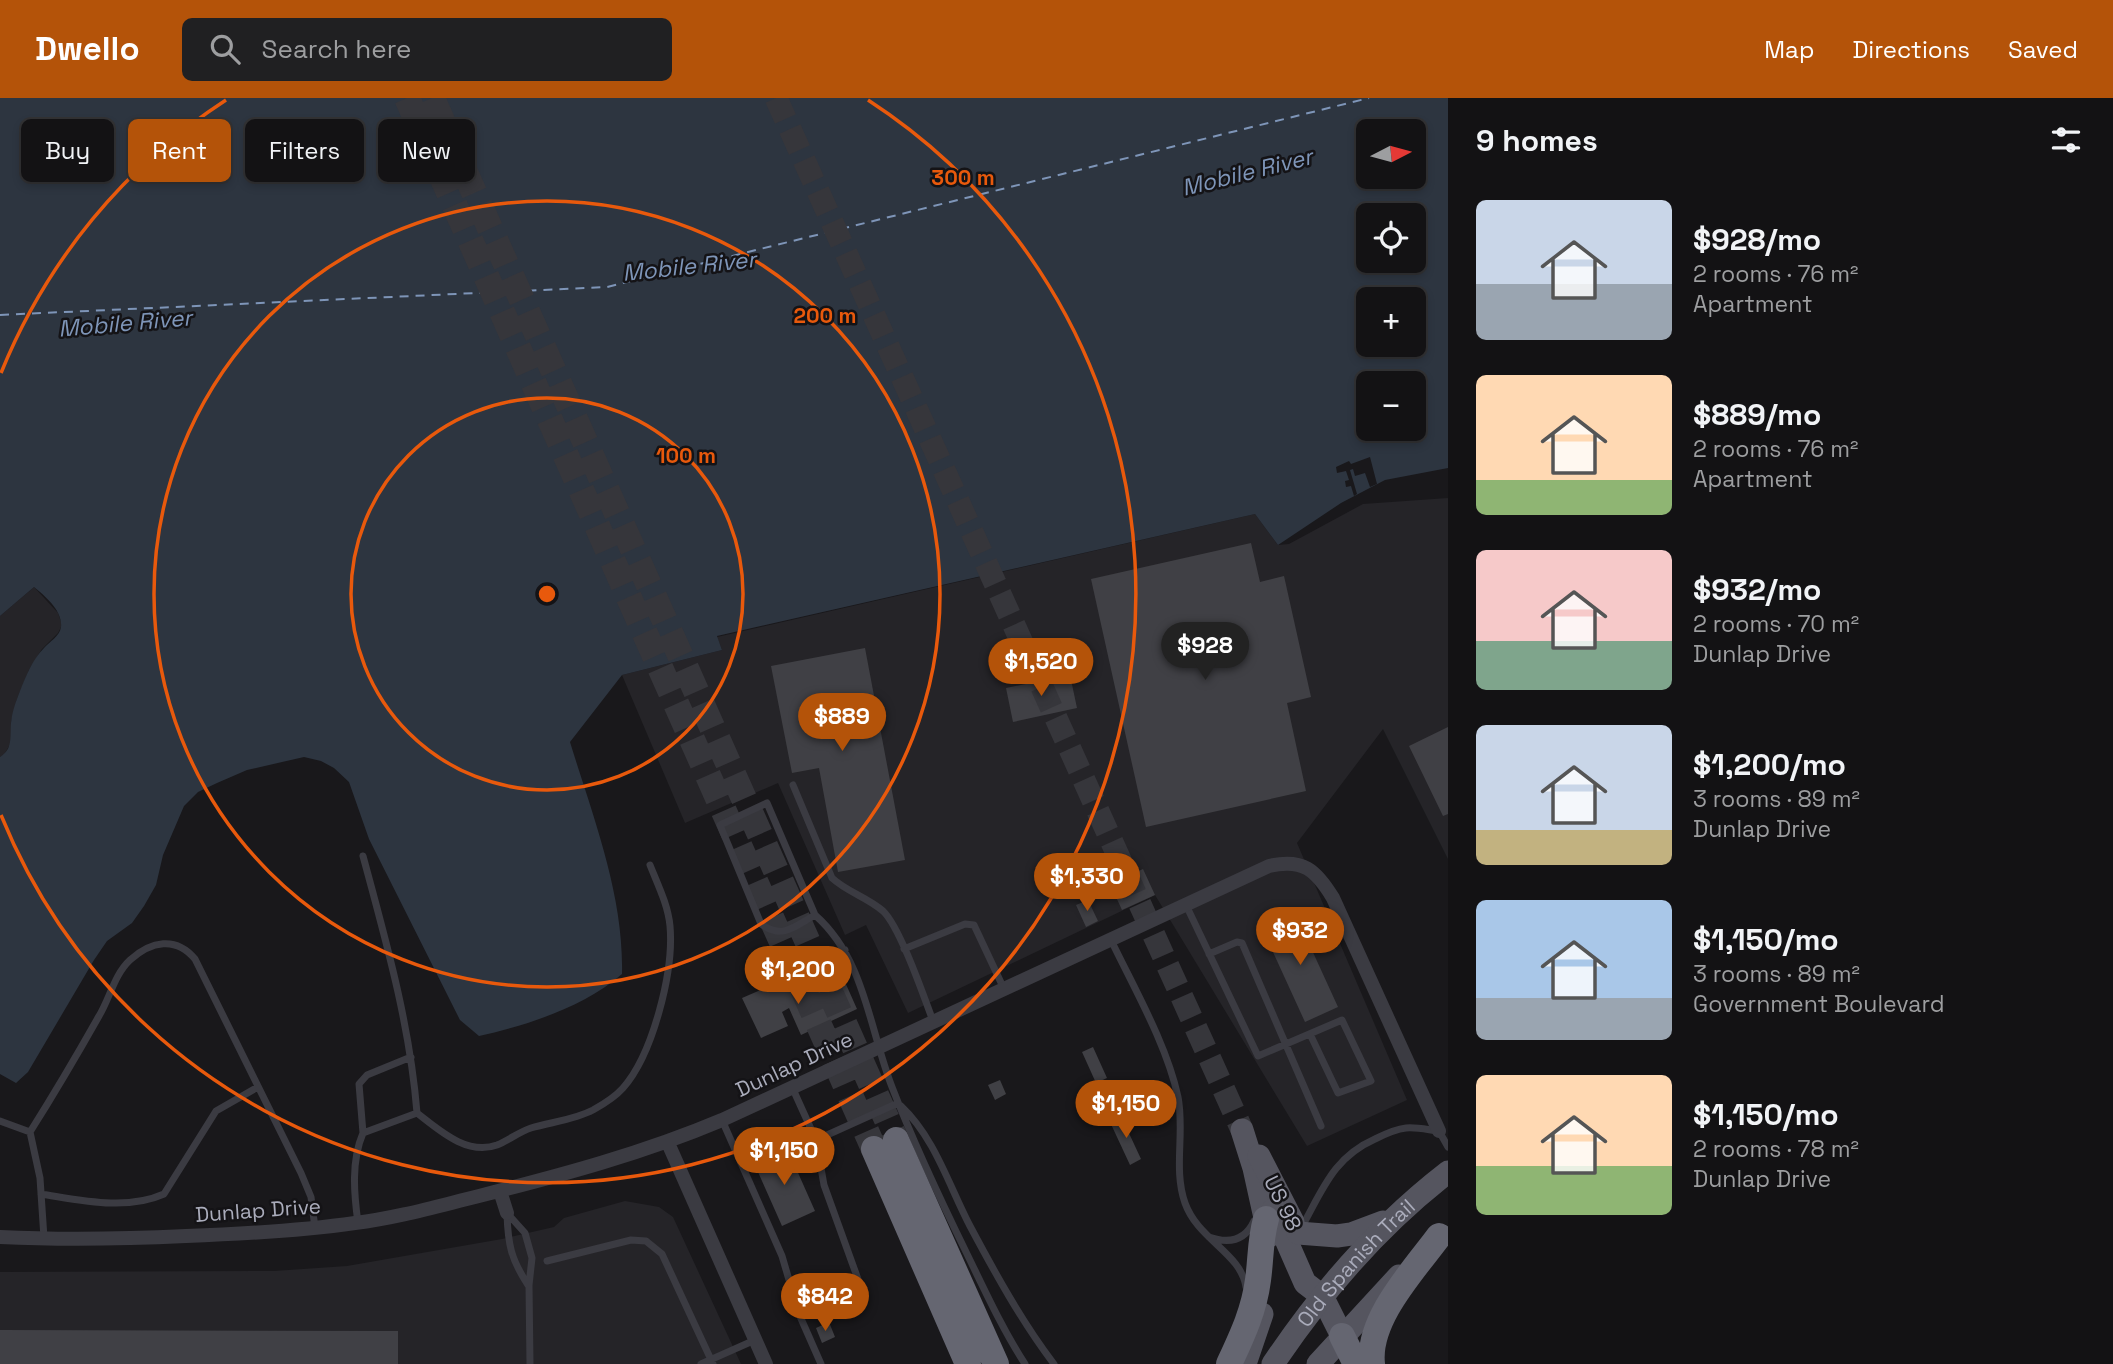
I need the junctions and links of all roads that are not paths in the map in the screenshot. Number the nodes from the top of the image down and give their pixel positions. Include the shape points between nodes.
1 (793, 785) dead end
2 (363, 856) dead end
3 (650, 865) dead end
4 (1185, 905) junction
5 (816, 915) junction
6 (1111, 940) junction
7 (904, 949) junction
8 (845, 950) junction
9 (1209, 954) junction
10 (776, 980) dead end
11 (1004, 989) junction
12 (934, 1022) junction
13 (1310, 1034) junction
14 (1286, 1044) junction
15 (879, 1047) junction
16 (411, 1057) junction
17 (258, 1087) junction
18 (792, 1087) junction
19 (898, 1103) junction
20 (417, 1113) junction
21 (722, 1120) junction
22 (0, 1121) edge
23 (1321, 1126) dead end
24 (1439, 1130) junction
25 (30, 1132) junction
26 (363, 1133) junction
27 (816, 1140) junction
28 (668, 1143) junction
29 (1448, 1147) edge
30 (1254, 1168) junction
31 (1448, 1172) edge
32 (500, 1191) junction
33 (41, 1194) junction
34 (1263, 1208) junction
35 (507, 1213) junction
36 (1393, 1219) junction
37 (358, 1223) junction
38 (315, 1228) junction
39 (1443, 1232) edge
40 (1298, 1233) junction
41 (1205, 1235) junction
42 (0, 1237) edge
43 (44, 1239) junction
44 (547, 1261) dead end
45 (529, 1285) junction
46 (1322, 1296) junction
47 (799, 1314) junction
48 (1245, 1334) junction
49 (1342, 1336) junction
50 (755, 1339) junction
51 (712, 1362) edge
52 (530, 1364) edge
53 (701, 1364) edge
54 (766, 1364) edge
55 (821, 1364) edge
56 (968, 1364) edge
57 (996, 1364) edge
58 (1025, 1364) edge
59 (1054, 1364) edge
60 (1230, 1364) edge
61 (1245, 1364) edge
62 (1273, 1364) edge
63 (1318, 1364) edge
64 (1356, 1364) edge
65 (1372, 1364) edge

1 - 7 lane via 832,878 885,913
2 - 16 lane via 393,965
3 - 20 lane via 670,926 667,974 647,1048 621,1090 592,1111 483,1148 446,1136
4 - 6 street, Dunlap Drive
4 - 9 lane
4 - 24 street, Dunlap Drive via 1269,866 1285,862 1311,870 1333,898
5 - 5 lane via 767,803 720,825 761,924 771,932 783,932
5 - 8 lane
6 - 11 street, Dunlap Drive
6 - 41 lane via 1172,1072 1179,1107 1183,1196
7 - 11 lane via 965,924 974,925
7 - 12 lane
8 - 10 lane
8 - 15 lane via 870,1008
9 - 14 lane via 1258,1056
9 - 14 lane via 1242,943
11 - 12 street, Dunlap Drive
12 - 15 street, Dunlap Drive
13 - 13 lane via 1342,1020 1371,1081 1338,1093
13 - 14 lane
14 - 23 lane
15 - 18 street, Dunlap Drive
15 - 19 lane
16 - 20 lane
16 - 26 lane via 366,1075 359,1084
17 - 25 lane via 195,958 186,948 167,943 149,947 118,975 89,1034
17 - 33 lane via 216,1111 164,1194 117,1202
17 - 38 lane via 311,1198
18 - 21 street, Dunlap Drive
18 - 27 lane
19 - 27 lane
19 - 58 lane via 943,1205
19 - 59 lane via 926,1135 971,1227 1035,1340
20 - 26 lane
21 - 28 street, Dunlap Drive
21 - 47 lane via 782,1256
22 - 25 lane
24 - 29 lane, Dunlap Drive
24 - 40 lane via 1406,1128 1350,1153 1323,1185
25 - 33 lane
26 - 37 lane via 354,1190
27 - 47 lane via 824,1185 859,1282
28 - 32 street, Dunlap Drive
28 - 50 street
30 - 34 main road, US 98
30 - 40 main road, US 98 / US 98 via 1244,1135 1262,1160
30 - 46 main road via 1306,1283
31 - 36 main road, Old Spanish Trail
32 - 35 street
32 - 37 street, Dunlap Drive
33 - 43 lane
34 - 41 lane via 1241,1238 1223,1241
34 - 48 highway via 1258,1282
34 - 61 main road, US 98 via 1270,1243 1269,1283
35 - 45 lane via 513,1262
35 - 45 lane via 525,1233 532,1258
36 - 40 main road via 1351,1234
36 - 46 main road, Old Spanish Trail
37 - 38 street, Dunlap Drive
38 - 43 street, Dunlap Drive
39 - 49 main road, Old Spanish Trail
39 - 65 highway via 1382,1318 1373,1338
40 - 46 main road, US 98 / US 98 via 1319,1278
41 - 48 lane via 1233,1260 1244,1278
42 - 43 street, Dunlap Drive
44 - 51 lane via 631,1240 646,1241 662,1254
45 - 52 lane
46 - 49 main road, US 98
46 - 62 main road, Old Spanish Trail
47 - 55 lane
48 - 60 highway
49 - 63 main road, Old Spanish Trail
49 - 64 highway
50 - 51 lane
50 - 54 street
51 - 53 lane
56 - 57 highway via 885,1144

